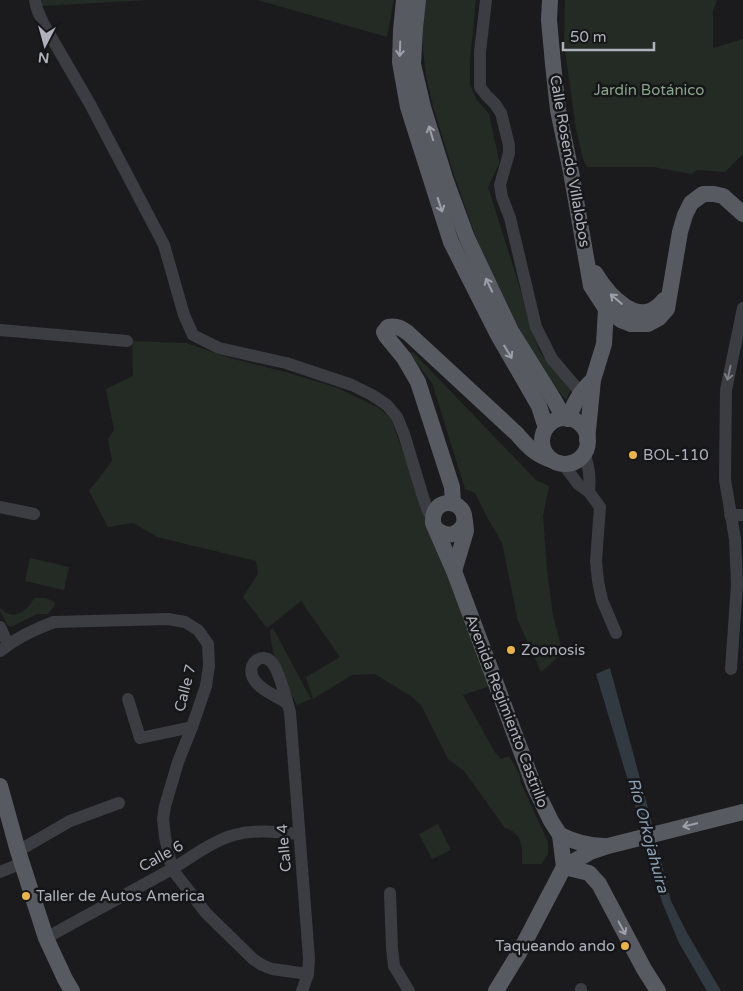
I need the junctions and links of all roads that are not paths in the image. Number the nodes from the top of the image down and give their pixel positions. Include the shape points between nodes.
1 (36, 0) edge
2 (404, 0) edge
3 (418, 0) edge
4 (486, 0) edge
5 (550, 0) edge
6 (743, 214) edge
7 (588, 263) junction
8 (670, 292) junction
9 (743, 308) edge
10 (606, 310) junction
11 (631, 324) junction
12 (0, 330) edge
13 (127, 340) dead end
14 (604, 344) junction
15 (593, 380) junction
16 (581, 392) junction
17 (566, 419) junction
18 (544, 431) junction
19 (517, 434) junction
20 (586, 447) junction
21 (557, 462) junction
22 (589, 492) junction
23 (453, 504) junction
24 (0, 507) edge
25 (34, 514) dead end
26 (737, 515) edge
27 (464, 521) junction
28 (434, 523) junction
29 (454, 571) junction
30 (0, 627) edge
31 (616, 633) dead end
32 (4, 648) edge
33 (730, 669) dead end
34 (128, 698) dead end
35 (287, 703) dead end
36 (192, 727) junction
37 (0, 786) edge
38 (119, 803) dead end
39 (740, 812) edge
40 (299, 834) junction
41 (560, 835) junction
42 (610, 846) junction
43 (20, 857) junction
44 (564, 866) junction
45 (172, 869) junction
46 (0, 872) edge
47 (599, 884) junction
48 (390, 893) dead end
49 (46, 938) junction
50 (308, 974) junction
51 (72, 991) edge
52 (302, 991) edge
53 (409, 991) edge
54 (496, 991) edge
55 (658, 991) edge

1 - 28 street, Avenida Regimiento Castrillo via 43,23 90,104 164,245 193,335 218,348 286,363 352,385 387,405 404,434 422,498
2 -> 18 main road via 400,62 408,107 451,242 498,336 539,406
17 -> 3 main road via 511,331 467,238 446,181 413,64
4 - 16 street via 480,87 500,113 509,145 500,185 502,197 536,328 552,359
5 - 7 main road, Calle Rosendo Villalobos via 558,110
6 - 8 main road via 724,196 703,194 691,203 680,232
8 -> 7 main road, Calle Rosendo Villalobos via 650,312 638,312 612,297
7 - 10 main road, Calle Rosendo Villalobos via 592,286
8 - 11 main road via 667,309 659,318 648,324
9 -> 26 street via 726,390 725,480
10 - 11 main road, Calle Rosendo Villalobos
10 - 14 main road
11 - 14 main road
12 - 13 street
14 - 15 main road
15 - 16 main road
15 - 20 main road
16 - 17 main road
17 - 18 main road via 555,421
17 - 20 main road via 580,424 586,434
18 - 19 main road via 529,436
18 - 21 main road via 543,448 546,455
19 - 21 main road via 528,447
19 - 23 main road via 408,333 398,327 386,329 386,336 418,382 452,487
20 - 21 main road via 577,460
20 - 22 street
21 - 22 street
22 - 31 street via 600,507 596,561 598,580 602,600
23 - 27 main road via 461,509
23 - 28 main road via 438,506 434,511
24 - 25 street
26 - 33 street via 737,585
27 - 28 main road via 459,531 447,535 441,533
27 - 29 main road via 466,531
28 - 29 main road, Avenida Regimiento Castrillo
29 - 41 main road, Avenida Regimiento Castrillo via 534,786
30 - 32 street
32 - 36 street, Calle 7 via 54,622 168,619 185,622 198,630 208,644 206,686
34 - 36 street via 140,738
35 - 40 street, Calle 4
36 - 45 street, Calle 7 via 165,806 165,837
37 - 43 main road
38 - 43 street via 70,821
39 -> 42 main road
40 - 45 street, Calle 6 via 247,832 233,835
40 - 50 street, Calle 4
41 - 42 main road via 574,842
41 - 44 main road, Avenida Regimiento Castrillo
42 - 44 main road
42 - 47 main road via 598,856 594,866
43 - 46 street
43 - 49 main road
44 - 47 main road via 589,874
44 - 54 main road
45 - 49 street, Calle 6
45 - 50 street via 206,913 262,966
47 -> 55 main road
48 - 53 street via 394,966
49 - 51 main road
50 - 52 street, Calle 4

